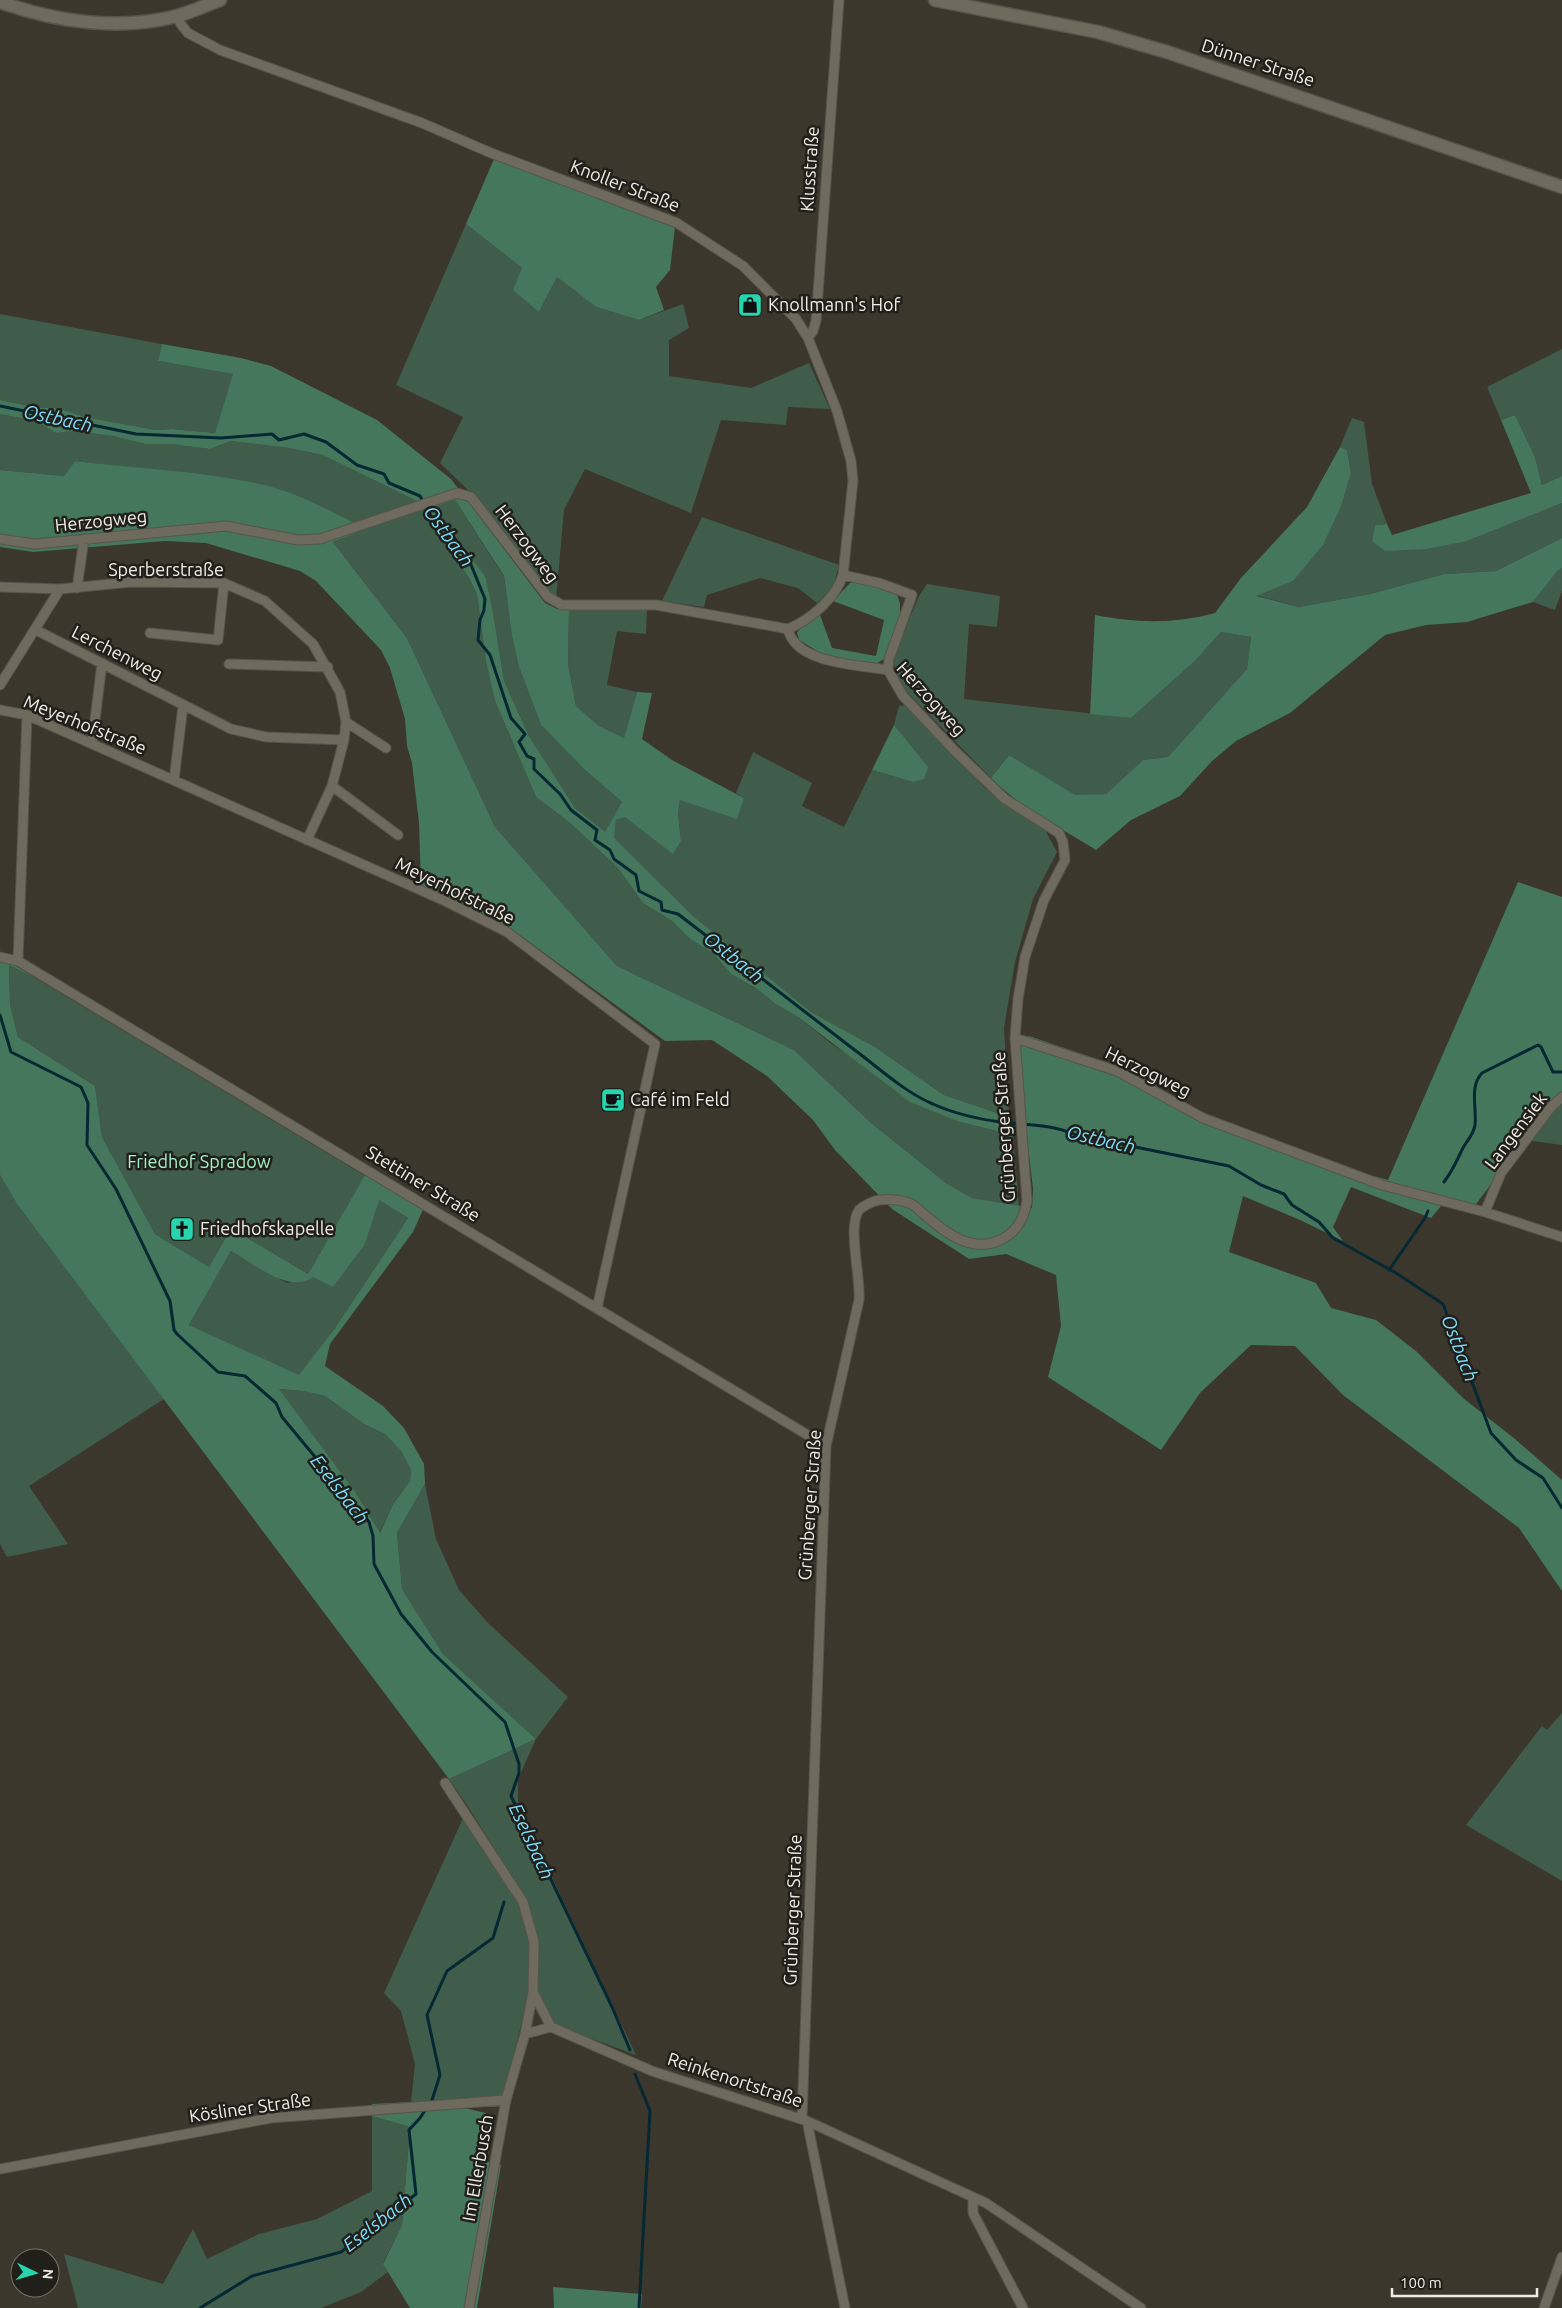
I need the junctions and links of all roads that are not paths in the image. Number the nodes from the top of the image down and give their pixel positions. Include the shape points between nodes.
1 (220, 0) edge
2 (839, 0) edge
3 (935, 0) edge
4 (0, 2) edge
5 (178, 16) junction
6 (1562, 187) edge
7 (808, 338) junction
8 (0, 539) edge
9 (84, 539) junction
10 (843, 575) junction
11 (224, 583) junction
12 (0, 587) edge
13 (77, 588) junction
14 (60, 590) junction
15 (788, 629) junction
16 (36, 630) junction
17 (150, 633) dead end
18 (102, 663) junction
19 (229, 664) dead end
20 (328, 667) junction
21 (888, 670) junction
22 (0, 685) edge
23 (183, 706) junction
24 (0, 710) edge
25 (27, 715) junction
26 (346, 722) junction
27 (344, 740) junction
28 (92, 744) junction
29 (386, 748) dead end
30 (174, 780) junction
31 (332, 786) junction
32 (398, 835) dead end
33 (307, 840) junction
34 (0, 957) edge
35 (18, 960) junction
36 (1015, 1038) junction
37 (1562, 1097) edge
38 (1485, 1212) junction
39 (1562, 1237) edge
40 (597, 1308) junction
41 (826, 1446) junction
42 (445, 1783) dead end
43 (533, 1992) junction
44 (551, 2027) junction
45 (525, 2034) junction
46 (506, 2100) junction
47 (805, 2120) junction
48 (0, 2169) edge
49 (973, 2197) junction
50 (1562, 2257) edge
51 (468, 2308) edge
52 (844, 2308) edge
53 (1023, 2308) edge
54 (1141, 2308) edge
55 (1544, 2308) edge

1 - 5 street
2 - 7 street, Klusstraße via 816,321
3 - 6 street, Dünner Straße via 1098,32 1167,52
4 - 5 street via 71,21 110,24
5 - 7 street, Knoller Straße via 180,24 188,32 220,50 422,123 491,153 677,223 743,266 796,319
7 - 10 street, Knoller Straße via 837,411 851,461 853,481
8 - 9 street, Herzogweg via 35,544
9 - 13 street
9 - 15 street, Herzogweg via 226,526 298,540 320,539 451,493 471,497 554,603 562,606 656,605
10 - 15 street, Knoller Straße via 830,598
10 - 21 street via 912,595
11 - 13 street, Sperberstraße via 131,582
11 - 17 street via 218,640
11 - 20 street, Sperberstraße via 265,601 313,644
12 - 14 street, Sperberstraße
13 - 14 street, Sperberstraße
14 - 16 street
15 - 21 street, Herzogweg via 794,643 821,659
16 - 18 street, Lerchenweg
16 - 22 street
18 - 23 street, Lerchenweg
18 - 28 street
19 - 20 street
20 - 26 street, Sperberstraße via 340,692
21 - 36 street, Herzogweg via 903,696 955,751 1005,799 1055,830 1064,842 1064,860 1044,900 1025,957
23 - 27 street, Lerchenweg via 244,733
23 - 30 street
24 - 25 street, Meyerhofstraße
25 - 28 street, Meyerhofstraße
25 - 35 street
26 - 27 street, Sperberstraße
26 - 29 street
27 - 31 street, Sperberstraße
28 - 30 street, Meyerhofstraße
30 - 33 street, Meyerhofstraße
31 - 32 street
31 - 33 street, Sperberstraße
33 - 40 street, Meyerhofstraße via 507,932 655,1044
34 - 35 street, Stettiner Straße
35 - 40 street, Stettiner Straße
36 - 38 street, Herzogweg via 1117,1071 1203,1118 1364,1178
36 - 41 street, Grünberger Straße via 1027,1201 1024,1218 1012,1233 999,1240 969,1244 948,1234 911,1203 893,1198 874,1201 859,1210 854,1223 859,1300
37 - 38 street, Langensiek via 1501,1173
38 - 39 street, Herzogweg
40 - 41 street, Stettiner Straße
41 - 47 street, Grünberger Straße
42 - 43 street via 523,1902 534,1942
43 - 44 street
43 - 45 street, Im Ellerbusch
44 - 45 street
44 - 47 street, Reinkenortstraße via 652,2071
45 - 46 street, Im Ellerbusch
46 - 48 street, Kösliner Straße via 271,2118
46 - 51 street, Im Ellerbusch
47 - 49 street, Reinkenortstraße
47 - 52 street, Grünberger Straße
49 - 53 street via 973,2213
49 - 54 street, Reinkenortstraße
50 - 55 street

